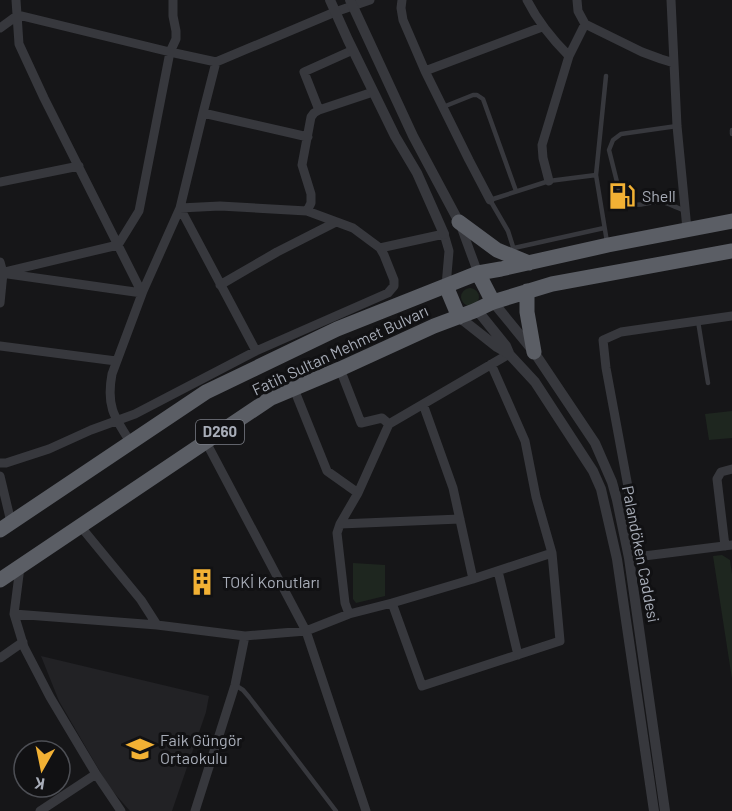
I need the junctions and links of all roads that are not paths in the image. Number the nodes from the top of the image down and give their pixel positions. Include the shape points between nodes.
1 (16, 0) edge
2 (173, 0) edge
3 (330, 0) edge
4 (370, 0) edge
5 (402, 0) edge
6 (527, 0) edge
7 (577, 0) edge
8 (671, 0) edge
9 (351, 3) edge
10 (335, 12) junction
11 (18, 15) junction
12 (585, 24) junction
13 (543, 27) junction
14 (0, 28) edge
15 (353, 50) junction
16 (170, 52) junction
17 (569, 56) junction
18 (216, 62) junction
19 (674, 63) junction
20 (425, 71) junction
21 (606, 76) dead end
22 (374, 92) junction
23 (443, 107) junction
24 (319, 110) junction
25 (203, 113) junction
26 (678, 126) junction
27 (308, 137) junction
28 (79, 166) junction
29 (596, 175) junction
30 (549, 181) junction
31 (0, 182) edge
32 (516, 191) junction
33 (490, 200) junction
34 (180, 208) junction
35 (307, 211) junction
36 (685, 212) junction
37 (732, 221) edge
38 (336, 222) junction
39 (459, 222) junction
40 (604, 228) junction
41 (687, 229) junction
42 (444, 234) junction
43 (118, 245) junction
44 (608, 245) junction
45 (380, 248) junction
46 (732, 252) edge
47 (520, 256) junction
48 (0, 262) edge
49 (1, 273) edge
50 (478, 273) junction
51 (220, 285) junction
52 (446, 286) junction
53 (526, 291) junction
54 (142, 293) junction
55 (493, 302) junction
56 (0, 303) edge
57 (477, 310) junction
58 (732, 316) edge
59 (459, 317) junction
60 (698, 321) junction
61 (0, 346) edge
62 (256, 351) junction
63 (534, 352) junction
64 (509, 354) junction
65 (116, 362) junction
66 (491, 364) junction
67 (520, 364) junction
68 (340, 369) junction
69 (708, 383) dead end
70 (294, 389) junction
71 (423, 404) junction
72 (117, 420) junction
73 (389, 424) junction
74 (206, 442) junction
75 (131, 443) junction
76 (0, 463) edge
77 (732, 469) edge
78 (0, 476) edge
79 (358, 493) junction
80 (460, 519) junction
81 (5, 520) edge
82 (340, 524) junction
83 (81, 527) junction
84 (728, 545) edge
85 (552, 553) junction
86 (641, 556) junction
87 (629, 558) junction
88 (617, 559) junction
89 (20, 567) junction
90 (498, 572) junction
91 (473, 579) junction
92 (0, 580) edge
93 (392, 603) junction
94 (14, 614) junction
95 (349, 614) junction
96 (157, 625) junction
97 (306, 631) junction
98 (245, 636) junction
99 (23, 642) junction
100 (519, 655) junction
101 (0, 658) edge
102 (235, 685) junction
103 (96, 774) junction
104 (652, 809) edge
105 (40, 811) edge
106 (121, 811) edge
107 (195, 811) edge
108 (336, 811) edge
109 (366, 811) edge
110 (665, 811) edge

1 - 11 street
2 - 16 street via 176,39
3 - 10 street
4 - 9 street
5 - 20 street via 403,20
6 - 13 street
7 - 12 street
8 - 19 street
9 - 10 street
9 - 39 street via 413,136
10 - 15 street
10 - 18 street
11 - 14 street
11 - 16 street
11 - 28 street via 20,44
12 - 17 street
12 - 19 street
13 - 17 street
13 - 20 street
15 - 22 street
15 - 24 street via 304,72
16 - 18 street
16 - 43 street via 140,211
17 - 30 street via 542,145
18 - 25 street
19 - 26 street
20 - 23 street
21 - 29 lane
22 - 24 street
22 - 42 street
23 - 32 lane via 472,95 483,99
23 - 33 street
24 - 27 street via 311,117
25 - 27 street
25 - 34 street
26 - 36 street
26 - 36 lane via 621,134 609,150 621,198 633,205 660,202
27 - 35 street via 302,165 311,194
28 - 31 street
28 - 43 street
29 - 30 lane
29 - 40 lane
30 - 32 lane
32 - 33 lane
33 - 47 lane
34 - 35 street
34 - 51 street
34 - 54 street
35 - 38 street
36 - 41 street
37 - 41 highway, D260
38 - 45 street via 353,228
38 - 51 street
39 - 47 highway via 497,250
39 - 50 street
40 - 44 lane
40 - 47 lane
41 - 44 highway, D260
42 - 45 street
42 - 52 street via 449,251
43 - 49 street
43 - 54 street
44 - 47 highway, D260
45 - 62 street via 394,280 391,292
46 - 53 highway, D260
47 - 50 highway, D260
48 - 49 street
49 - 54 street
49 - 56 street
50 - 52 highway, D260
50 - 55 highway
51 - 62 street
52 - 59 highway
52 - 75 highway, Fatih Sultan Mehmet Bulvarı / D260 via 337,329 206,392
53 - 55 highway, D260
53 - 63 highway
54 - 65 street
55 - 57 highway, D260
55 - 63 street, Palandöken Caddesi
57 - 59 highway, D260
57 - 64 street, Palandöken Caddesi
58 - 60 street
59 - 64 street, Palandöken Caddesi
59 - 68 highway, Fatih Sultan Mehmet Bulvarı / D260
60 - 69 lane
60 - 86 street via 621,332 603,340
61 - 65 street
62 - 72 street
63 - 67 street
63 - 87 street, Palandöken Caddesi via 601,455 617,500
64 - 66 street
64 - 67 street, Palandöken Caddesi
65 - 72 street via 109,395
66 - 71 street
66 - 85 street via 525,441
67 - 88 street, Palandöken Caddesi via 597,480
68 - 70 highway, Fatih Sultan Mehmet Bulvarı / D260
68 - 73 street via 361,423 382,418
70 - 74 highway, Fatih Sultan Mehmet Bulvarı / D260 via 271,398
70 - 79 street via 327,471
71 - 73 street
71 - 80 street
72 - 75 street
72 - 76 street via 49,449
73 - 79 street
74 - 83 highway, Fatih Sultan Mehmet Bulvarı / D260
74 - 97 street
75 - 81 highway, Fatih Sultan Mehmet Bulvarı / D260
77 - 84 street via 721,472 717,479
78 - 81 street
79 - 82 street
80 - 82 street
80 - 91 street
82 - 95 street via 337,533
83 - 89 highway, Fatih Sultan Mehmet Bulvarı / D260
83 - 96 street
84 - 86 street
85 - 90 street
85 - 100 street via 560,641
86 - 87 street
87 - 88 street
87 - 110 street, Palandöken Caddesi
88 - 104 street, Palandöken Caddesi
89 - 92 highway, Fatih Sultan Mehmet Bulvarı / D260
89 - 94 street
90 - 91 street
90 - 100 street
91 - 93 street
93 - 95 street
93 - 100 street via 422,686
94 - 96 street
94 - 99 street
95 - 97 street
96 - 98 street
97 - 98 street
97 - 109 street
98 - 102 street
99 - 101 street
99 - 103 street
102 - 107 street
102 - 108 lane via 249,697
103 - 105 street
103 - 106 street

